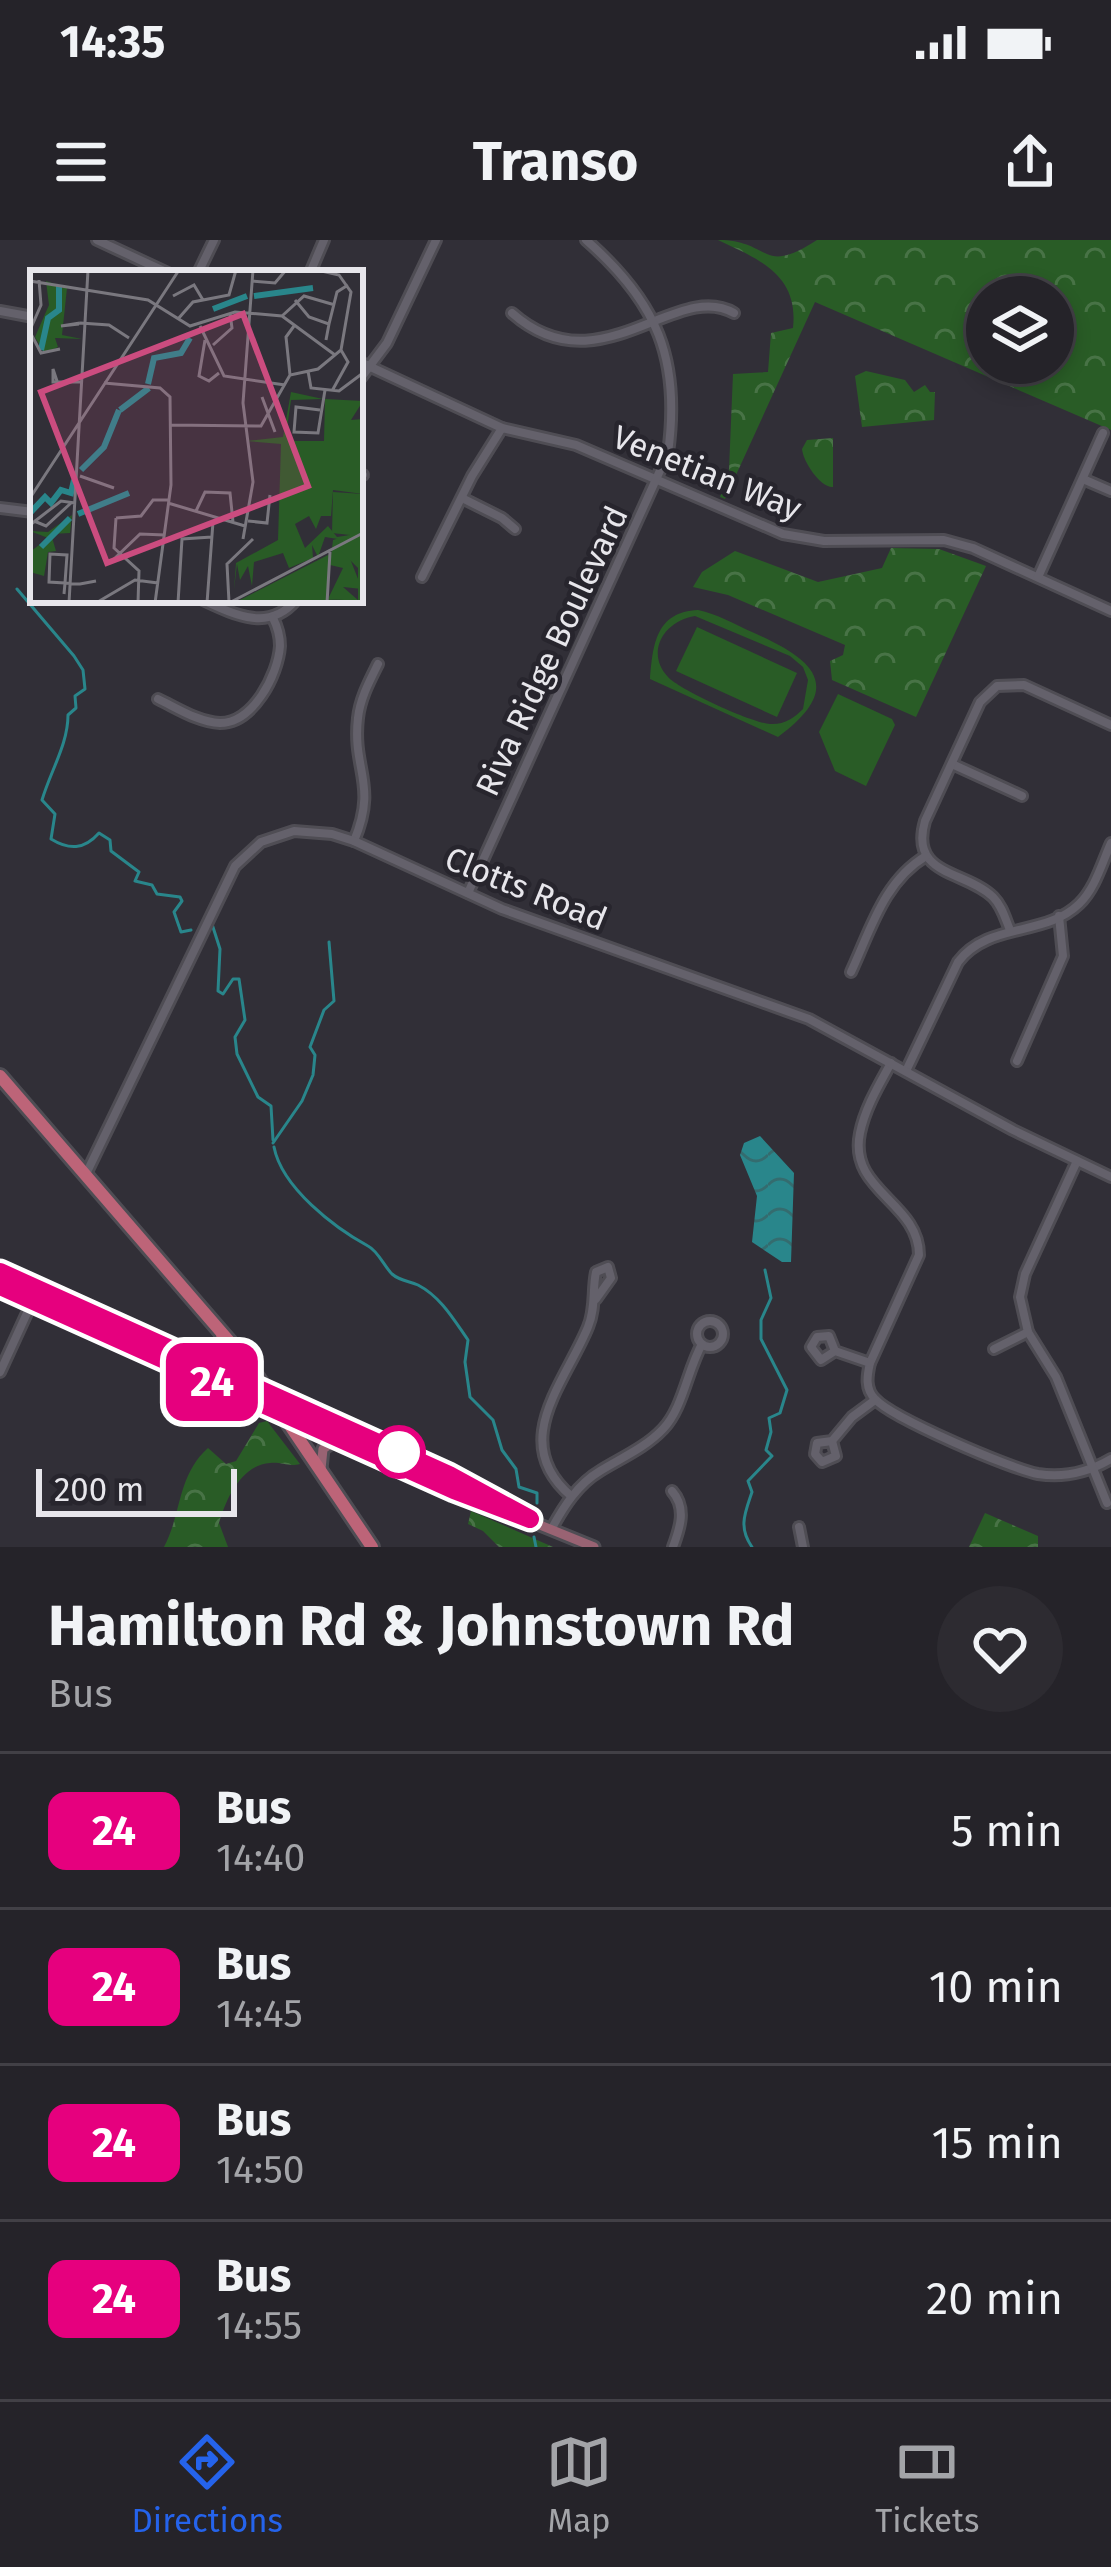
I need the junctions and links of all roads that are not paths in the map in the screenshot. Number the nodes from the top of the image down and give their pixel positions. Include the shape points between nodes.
1 (99, 240) edge
2 (214, 240) edge
3 (324, 240) edge
4 (436, 240) edge
5 (586, 240) edge
6 (162, 270) edge
7 (199, 270) edge
8 (311, 270) edge
9 (0, 310) edge
10 (512, 313) dead end
11 (734, 314) dead end
12 (30, 316) edge
13 (655, 323) junction
14 (364, 364) edge
15 (502, 428) junction
16 (1103, 433) dead end
17 (1083, 479) junction
18 (658, 480) junction
19 (1111, 491) edge
20 (462, 497) junction
21 (0, 508) edge
22 (30, 512) edge
23 (515, 529) dead end
24 (422, 578) dead end
25 (1037, 578) junction
26 (210, 603) edge
27 (292, 603) edge
28 (1111, 611) edge
29 (274, 618) junction
30 (378, 664) dead end
31 (158, 699) dead end
32 (1111, 725) edge
33 (952, 764) junction
34 (1022, 796) dead end
35 (354, 841) junction
36 (1111, 843) edge
37 (926, 856) junction
38 (1108, 859) edge
39 (468, 893) junction
40 (1058, 916) junction
41 (1010, 930) junction
42 (851, 971) dead end
43 (1017, 1061) dead end
44 (891, 1063) junction
45 (906, 1071) junction
46 (0, 1076) edge
47 (1077, 1161) junction
48 (86, 1174) junction
49 (1111, 1177) edge
50 (0, 1272) edge
51 (0, 1286) edge
52 (38, 1289) junction
53 (596, 1299) dead end
54 (33, 1301) junction
55 (220, 1330) junction
56 (1028, 1332) junction
57 (702, 1344) dead end
58 (994, 1349) dead end
59 (835, 1352) dead end
60 (200, 1362) junction
61 (870, 1364) junction
62 (0, 1372) edge
63 (270, 1394) junction
64 (875, 1400) junction
65 (282, 1414) junction
66 (832, 1441) dead end
67 (351, 1444) junction
68 (1111, 1459) edge
69 (1094, 1468) junction
70 (322, 1474) junction
71 (672, 1491) dead end
72 (571, 1496) junction
73 (1106, 1503) dead end
74 (530, 1519) junction
75 (799, 1527) dead end
76 (551, 1528) junction
77 (372, 1547) edge
78 (595, 1547) edge
79 (673, 1547) edge
80 (803, 1547) edge

1 - 6 street
2 - 7 street
3 - 8 street
4 - 14 street via 387,343
5 - 13 street, Riva Ridge Boulevard
9 - 12 street
10 - 13 street via 566,338 615,338
11 - 13 street via 711,304
13 - 18 street, Riva Ridge Boulevard via 673,413
14 - 15 street, Venetian Way
15 - 18 street, Venetian Way via 577,445
15 - 20 street
16 - 17 street
17 - 19 street
17 - 25 street
18 - 25 street, Venetian Way via 782,533 824,541 944,539
18 - 39 street, Riva Ridge Boulevard
20 - 23 street
20 - 24 street
21 - 22 street
25 - 28 street, Venetian Way
26 - 29 street
27 - 29 street
29 - 31 street via 276,661 242,716 210,722
30 - 35 street via 358,715 367,786
32 - 33 street via 1024,685 997,686 980,702
33 - 34 street
33 - 37 street via 923,827
35 - 39 street, Clotts Road
35 - 48 street, Clotts Road via 294,831 262,842 235,866
36 - 38 street
37 - 41 street via 989,893
37 - 42 street via 892,884
38 - 40 street via 1085,898
39 - 44 street, Clotts Road via 778,1006
40 - 41 street
40 - 43 street via 1063,956
41 - 45 street via 968,948
44 - 45 street, Clotts Road
44 - 61 street via 858,1150 870,1182 913,1223 920,1255
45 - 47 street, Clotts Road
46 - 48 highway
47 - 49 street, Clotts Road
47 - 56 street via 1025,1274 1020,1297
48 - 55 highway
50 - 52 main road
51 - 54 main road
52 - 54 street
52 - 60 main road
53 - 72 street via 542,1437 552,1474
54 - 62 street
54 - 65 main road
55 - 60 main road via 218,1356
55 - 63 highway
56 - 58 street
56 - 69 street
57 - 72 street via 661,1431
59 - 61 street
60 - 63 main road
61 - 64 street
63 - 65 highway
63 - 74 main road
64 - 66 street
64 - 69 street via 1011,1466 1041,1474
65 - 67 main road
65 - 70 highway
67 - 70 main road via 328,1444
67 - 74 main road
68 - 69 street
69 - 73 street
70 - 77 highway
71 - 79 street via 681,1513
72 - 76 street
74 - 76 main road
75 - 80 street
76 - 78 main road

